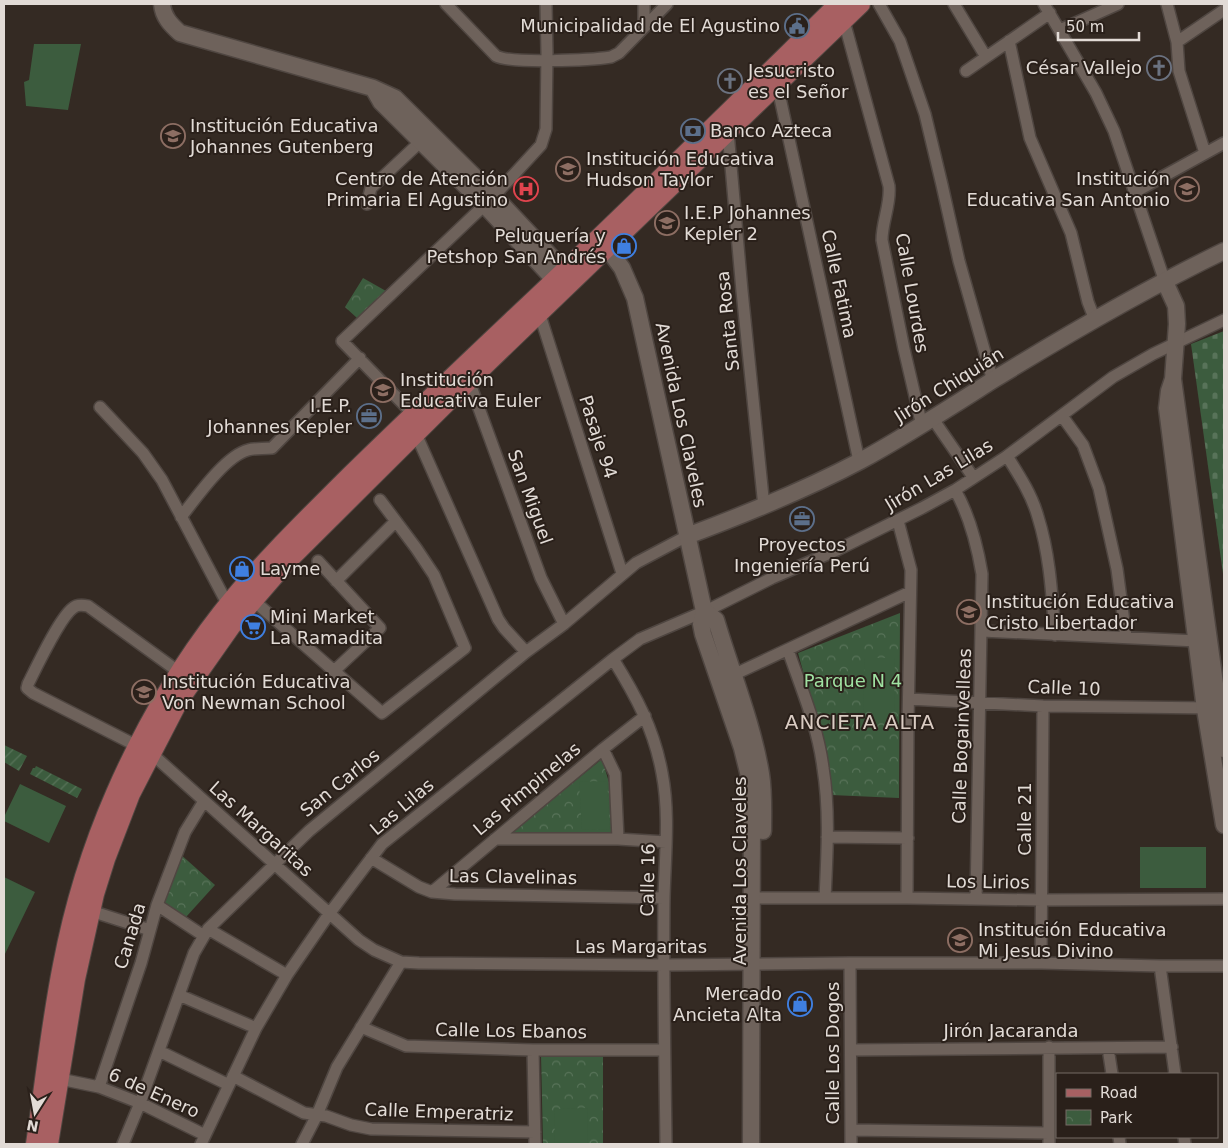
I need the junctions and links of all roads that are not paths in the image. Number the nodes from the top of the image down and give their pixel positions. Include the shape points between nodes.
1 (162, 4) edge
2 (446, 4) edge
3 (546, 4) edge
4 (644, 4) edge
5 (667, 4) edge
6 (838, 4) edge
7 (862, 4) edge
8 (879, 4) edge
9 (954, 4) edge
10 (1118, 4) edge
11 (1167, 4) edge
12 (1047, 9) edge
13 (1224, 10) edge
14 (844, 21) junction
15 (644, 27) junction
16 (1060, 30) junction
17 (1009, 41) junction
18 (1177, 42) junction
19 (986, 57) junction
20 (547, 60) junction
21 (966, 71) dead end
22 (777, 84) junction
23 (728, 132) junction
24 (423, 139) junction
25 (1224, 143) edge
26 (1205, 153) junction
27 (1135, 192) junction
28 (489, 200) junction
29 (367, 204) dead end
30 (601, 245) junction
31 (1224, 251) edge
32 (564, 280) junction
33 (1165, 282) junction
34 (540, 312) junction
35 (1095, 320) junction
36 (1224, 320) edge
37 (503, 338) junction
38 (1176, 343) junction
39 (360, 358) junction
40 (1173, 379) junction
41 (993, 380) junction
42 (469, 381) junction
43 (100, 407) dead end
44 (413, 414) junction
45 (1062, 416) junction
46 (928, 423) junction
47 (416, 434) junction
48 (1007, 456) junction
49 (859, 461) junction
50 (973, 477) junction
51 (955, 490) junction
52 (380, 500) dead end
53 (764, 507) junction
54 (181, 517) junction
55 (898, 521) junction
56 (395, 522) junction
57 (687, 536) junction
58 (318, 561) dead end
59 (622, 573) junction
60 (336, 581) junction
61 (910, 592) junction
62 (253, 600) junction
63 (228, 604) junction
64 (704, 611) junction
65 (564, 624) junction
66 (982, 631) junction
67 (1055, 635) junction
68 (1126, 637) junction
69 (1197, 641) junction
70 (788, 650) junction
71 (526, 652) junction
72 (613, 659) junction
73 (334, 671) junction
74 (179, 672) junction
75 (733, 675) junction
76 (909, 699) junction
77 (979, 702) junction
78 (1043, 706) junction
79 (1212, 708) junction
80 (645, 716) junction
81 (603, 748) junction
82 (144, 749) junction
83 (1224, 749) edge
84 (204, 801) junction
85 (1224, 826) edge
86 (827, 837) junction
87 (908, 838) junction
88 (495, 839) junction
89 (618, 839) junction
90 (666, 842) junction
91 (371, 858) junction
92 (274, 863) junction
93 (432, 892) junction
94 (664, 898) junction
95 (756, 898) junction
96 (825, 898) junction
97 (907, 898) junction
98 (976, 899) junction
99 (1224, 899) edge
100 (1042, 900) junction
101 (157, 905) junction
102 (83, 910) junction
103 (329, 914) junction
104 (150, 930) junction
105 (206, 933) junction
106 (401, 962) junction
107 (850, 963) junction
108 (1041, 963) junction
109 (755, 964) junction
110 (665, 965) junction
111 (1160, 966) junction
112 (1224, 966) edge
113 (287, 975) junction
114 (180, 996) junction
115 (256, 1028) junction
116 (361, 1028) junction
117 (1049, 1047) junction
118 (1108, 1048) junction
119 (1172, 1048) junction
120 (533, 1050) junction
121 (664, 1050) junction
122 (850, 1050) junction
123 (159, 1051) junction
124 (1112, 1073) edge
125 (1175, 1073) edge
126 (60, 1079) junction
127 (231, 1080) junction
128 (99, 1087) junction
129 (140, 1103) junction
130 (317, 1115) junction
131 (851, 1130) junction
132 (535, 1138) edge
133 (1049, 1138) edge
134 (203, 1140) edge
135 (35, 1144) edge
136 (49, 1144) edge
137 (123, 1144) edge
138 (302, 1144) edge
139 (666, 1144) edge
140 (751, 1144) edge
141 (761, 1144) edge
142 (851, 1144) edge

1 - 24 street via 165,17 180,33 373,88 395,98
2 - 20 street via 501,59
3 - 20 street
4 - 15 street
5 - 15 street
6 - 30 main road
7 - 14 main road
8 - 41 street via 900,41 925,114 959,261
9 - 19 street
10 - 16 street
11 - 18 street
12 - 16 street
12 - 17 street
13 - 18 street
14 - 22 main road
14 - 46 street, Calle Lourdes via 889,186 890,200 883,222 882,240 904,349
15 - 20 street via 620,53 611,57
16 - 27 street via 1096,93
17 - 19 street
17 - 35 street via 1030,138 1071,233
18 - 26 street via 1179,71
19 - 21 street
20 - 28 street via 544,141
22 - 23 main road
22 - 49 street, Calle Fatima
23 - 30 main road
23 - 53 street, Santa Rosa
24 - 28 street
24 - 29 street via 371,188
25 - 26 street
26 - 27 street
27 - 33 street
28 - 32 street
28 - 39 street via 342,341
30 - 32 main road
30 - 57 street, Avenida Los Claveles via 622,268 635,298
31 - 33 street, Jirón Chiquián
32 - 34 main road
32 - 37 main road
33 - 35 street, Jirón Chiquián
33 - 38 street via 1176,306
34 - 37 main road
34 - 59 street, Pasaje 94
35 - 41 street, Jirón Chiquián
36 - 38 street, Jirón Las Lilas
37 - 42 main road
37 - 44 main road
38 - 40 street
38 - 45 street, Jirón Las Lilas via 1113,376
39 - 44 street
39 - 54 street via 272,448 249,450 224,466
40 - 69 street via 1167,408
40 - 79 street
41 - 46 street, Jirón Chiquián
42 - 47 main road
42 - 65 street, San Miguel via 541,578
43 - 54 street via 143,452
44 - 63 main road via 310,514
45 - 48 street, Jirón Las Lilas
45 - 68 street via 1083,445 1099,488 1117,569
46 - 49 street, Jirón Chiquián
46 - 50 street, Calle Lourdes
47 - 62 main road
47 - 71 street via 498,619
48 - 50 street, Jirón Las Lilas
48 - 67 street via 1023,481 1038,517 1050,574
49 - 53 street, Jirón Chiquián
50 - 51 street, Jirón Las Lilas
51 - 55 street, Jirón Las Lilas
51 - 66 street, Calle Bogainvelleas via 966,508 977,543 982,574
52 - 56 street
53 - 57 street, Jirón Chiquián
54 - 63 street
55 - 61 street via 911,570
55 - 64 street, Jirón Las Lilas
56 - 60 street
56 - 73 street via 434,574 466,648 382,713
57 - 59 street, San Carlos
57 - 64 street, Avenida Los Claveles
58 - 60 street
59 - 65 street, San Carlos
60 - 73 street via 380,628
61 - 70 street
61 - 76 street
62 - 73 street
62 - 82 main road
63 - 74 main road
64 - 72 street, Las Lilas via 640,639
64 - 75 street, Avenida Los Claveles via 716,620
64 - 95 street, Avenida Los Claveles via 703,634 750,780
65 - 71 street, San Carlos
66 - 67 street
66 - 77 street, Calle Bogainvelleas
67 - 68 street
68 - 69 street
69 - 79 street
70 - 75 street
70 - 86 street via 824,768
71 - 92 street, San Carlos
72 - 80 street, Calle 16
72 - 91 street, Las Lilas via 382,844
74 - 82 main road
74 - 82 street, Las Margaritas via 88,606 81,605 73,608 63,619 28,684 27,688 33,693
75 - 95 street, Avenida Los Claveles via 761,775 763,803
76 - 77 street, Calle 10
76 - 87 street
77 - 78 street, Calle 10
77 - 98 street, Calle Bogainvelleas
78 - 79 street, Calle 10
78 - 100 street, Calle 21
79 - 83 street
79 - 85 street
80 - 81 street, Las Pimpinelas
80 - 90 street, Calle 16 via 662,771 667,801
81 - 88 street, Las Pimpinelas
81 - 89 street via 615,774
82 - 84 street, Las Margaritas
82 - 102 main road via 103,823
84 - 92 street, Las Margaritas
84 - 101 street, Canada via 184,832
86 - 87 street
86 - 96 street
87 - 97 street
88 - 89 street
88 - 93 street, Las Pimpinelas
89 - 90 street
90 - 94 street, Calle 16
91 - 93 street, Las Clavelinas via 419,888
91 - 103 street, Las Lilas
92 - 103 street, Las Margaritas
92 - 105 street, San Carlos
93 - 94 street, Las Clavelinas
94 - 110 street, Calle 16
95 - 96 street, Los Lirios
95 - 109 street, Avenida Los Claveles
96 - 97 street, Los Lirios
97 - 98 street, Los Lirios
98 - 100 street, Los Lirios
99 - 100 street, Los Lirios
100 - 108 street, Calle 21
101 - 104 street, Canada
101 - 105 street
102 - 104 street
102 - 126 main road
102 - 135 main road via 58,988
103 - 106 street, Las Margaritas via 359,940
103 - 113 street, Las Lilas
104 - 128 street, Canada
105 - 113 street
105 - 114 street, San Carlos via 194,953
106 - 110 street, Las Margaritas
106 - 116 street
107 - 108 street, Las Margaritas
107 - 109 street, Las Margaritas
107 - 122 street, Calle Los Dogos
108 - 111 street, Las Margaritas
109 - 110 street, Las Margaritas
109 - 140 street, Avenida Los Claveles
109 - 141 street, Avenida Los Claveles
110 - 121 street, Calle 16
111 - 112 street, Las Margaritas
111 - 119 street
113 - 115 street, Las Lilas
114 - 115 street
114 - 123 street, San Carlos
115 - 127 street, Las Lilas
116 - 120 street, Calle Los Ebanos via 406,1046
116 - 130 street via 337,1066
117 - 118 street, Jirón Jacaranda
117 - 122 street, Jirón Jacaranda
117 - 133 street
118 - 119 street, Jirón Jacaranda
118 - 124 street
119 - 125 street
120 - 121 street, Calle Los Ebanos
120 - 132 street
121 - 139 street, Calle 16
122 - 131 street, Calle Los Dogos
123 - 127 street, Calle Emperatriz
123 - 129 street, San Carlos
126 - 128 street, 6 de Enero
126 - 136 main road
127 - 130 street, Calle Emperatriz via 304,1113
127 - 134 street, Las Lilas
128 - 129 street, 6 de Enero
129 - 134 street, 6 de Enero
129 - 137 street, San Carlos
130 - 132 street, Calle Emperatriz via 371,1129
130 - 138 street
131 - 133 street
131 - 142 street, Calle Los Dogos

